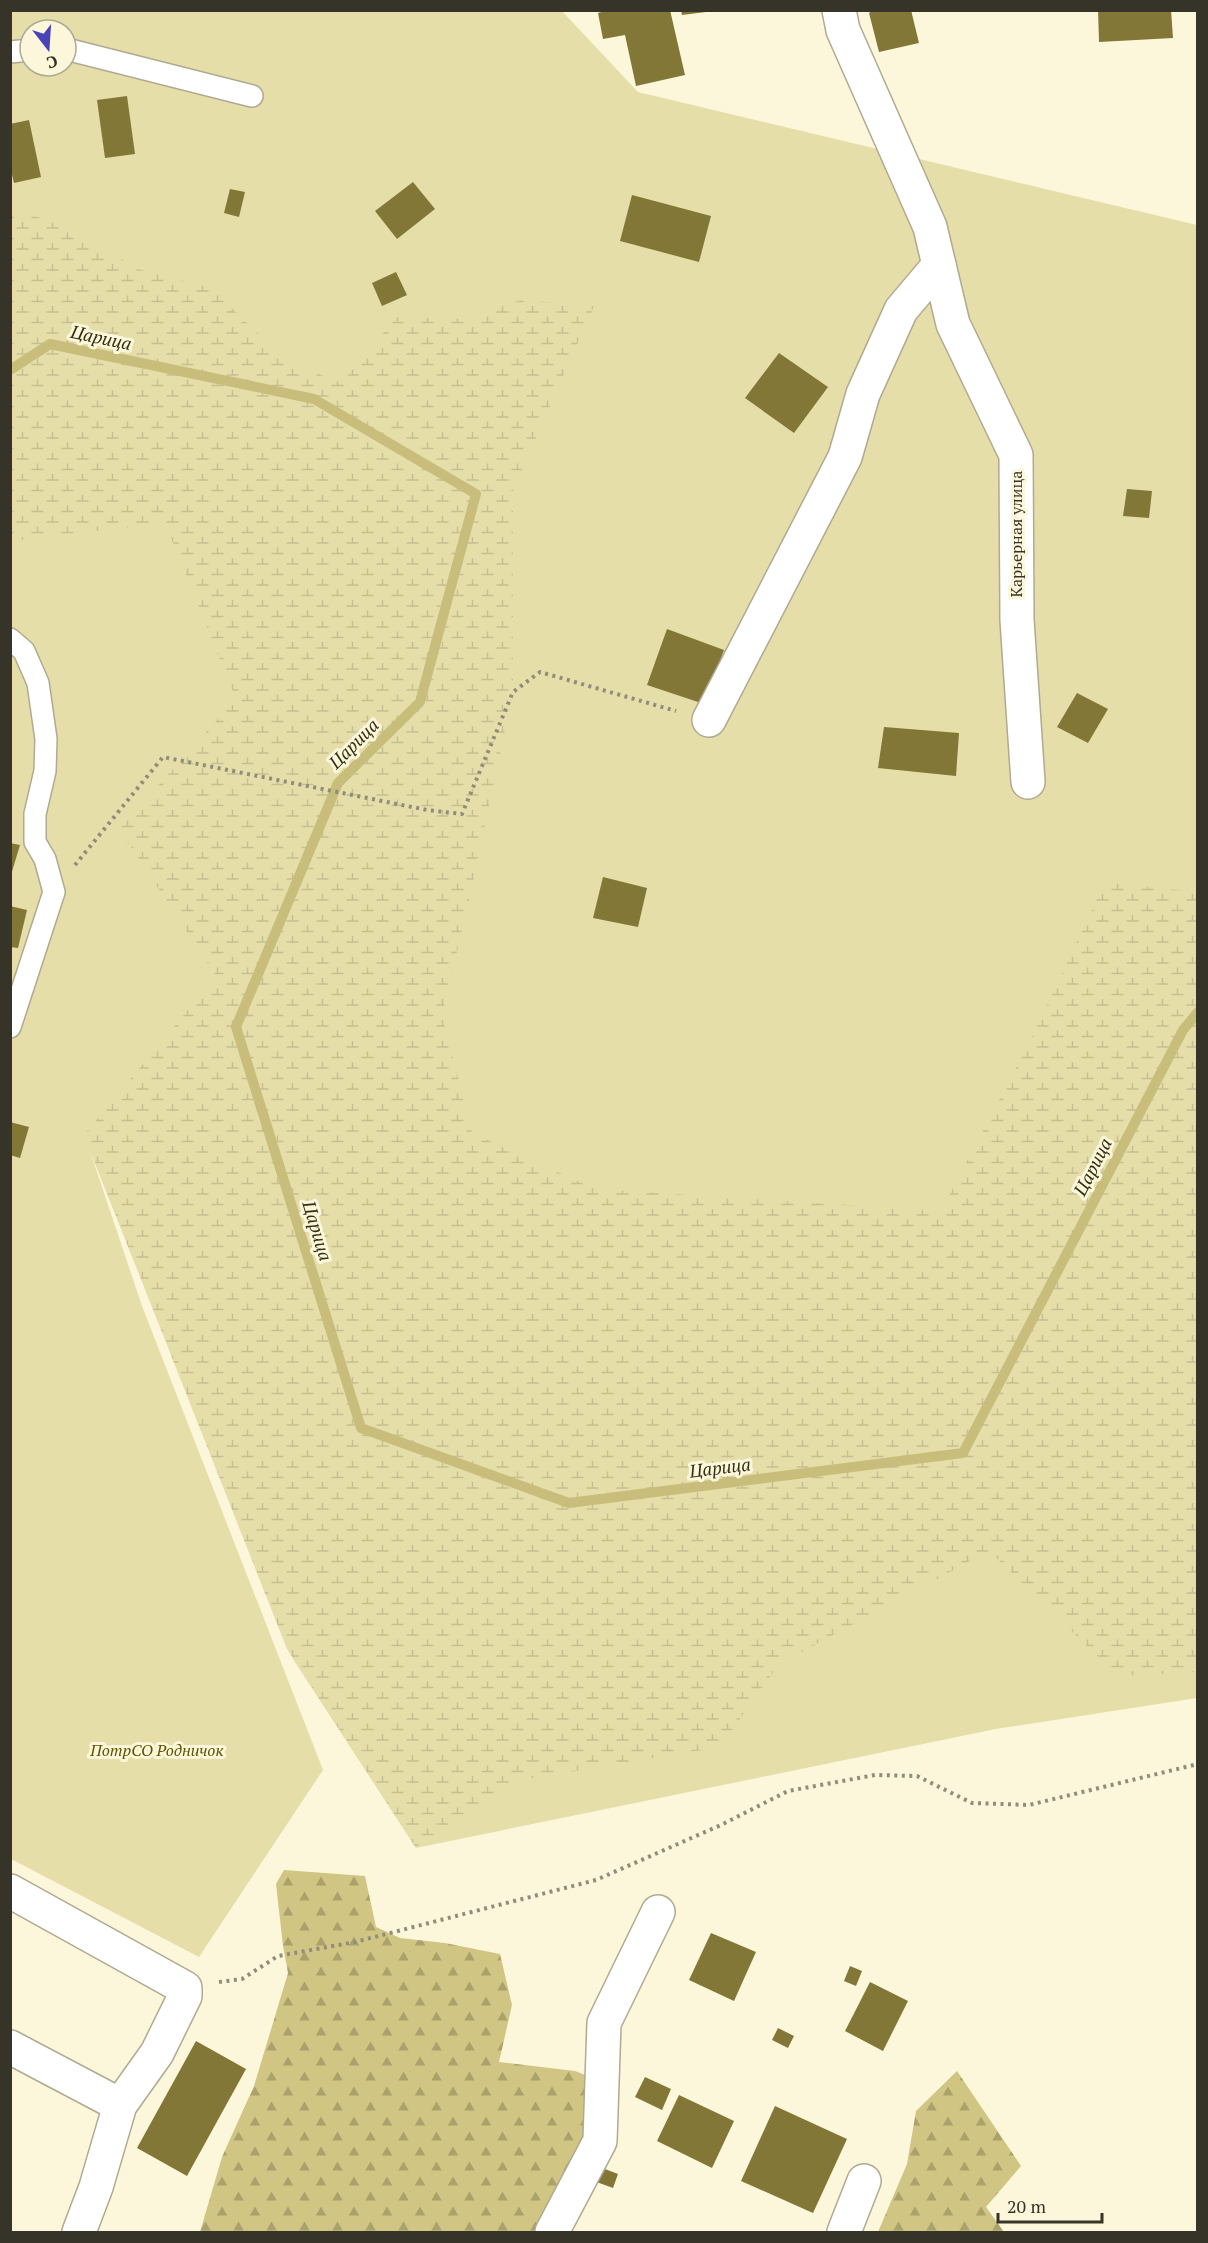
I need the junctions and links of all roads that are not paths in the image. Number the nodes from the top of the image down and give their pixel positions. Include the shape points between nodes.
1 (839, 10) edge
2 (78, 52) edge
3 (252, 96) dead end
4 (939, 265) junction
5 (10, 639) edge
6 (709, 720) road end
7 (1028, 782) dead end
8 (10, 1027) edge
9 (10, 1891) edge
10 (658, 1912) dead end
11 (10, 2048) edge
12 (120, 2105) junction
13 (864, 2181) dead end
14 (79, 2232) edge
15 (552, 2232) edge
16 (844, 2232) edge

1 - 4 street, Карьерная улица via 843,30 930,227
2 - 3 lane
4 - 6 street via 901,310 863,394 845,457
4 - 7 street, Карьерная улица via 953,324 1016,455 1017,620
5 - 8 lane via 24,651 38,682 46,739 35,842 45,859 54,892
9 - 12 street via 185,1988 185,1996 158,2053
10 - 15 street via 604,2023 600,2141
11 - 12 street
12 - 14 street
13 - 16 street

